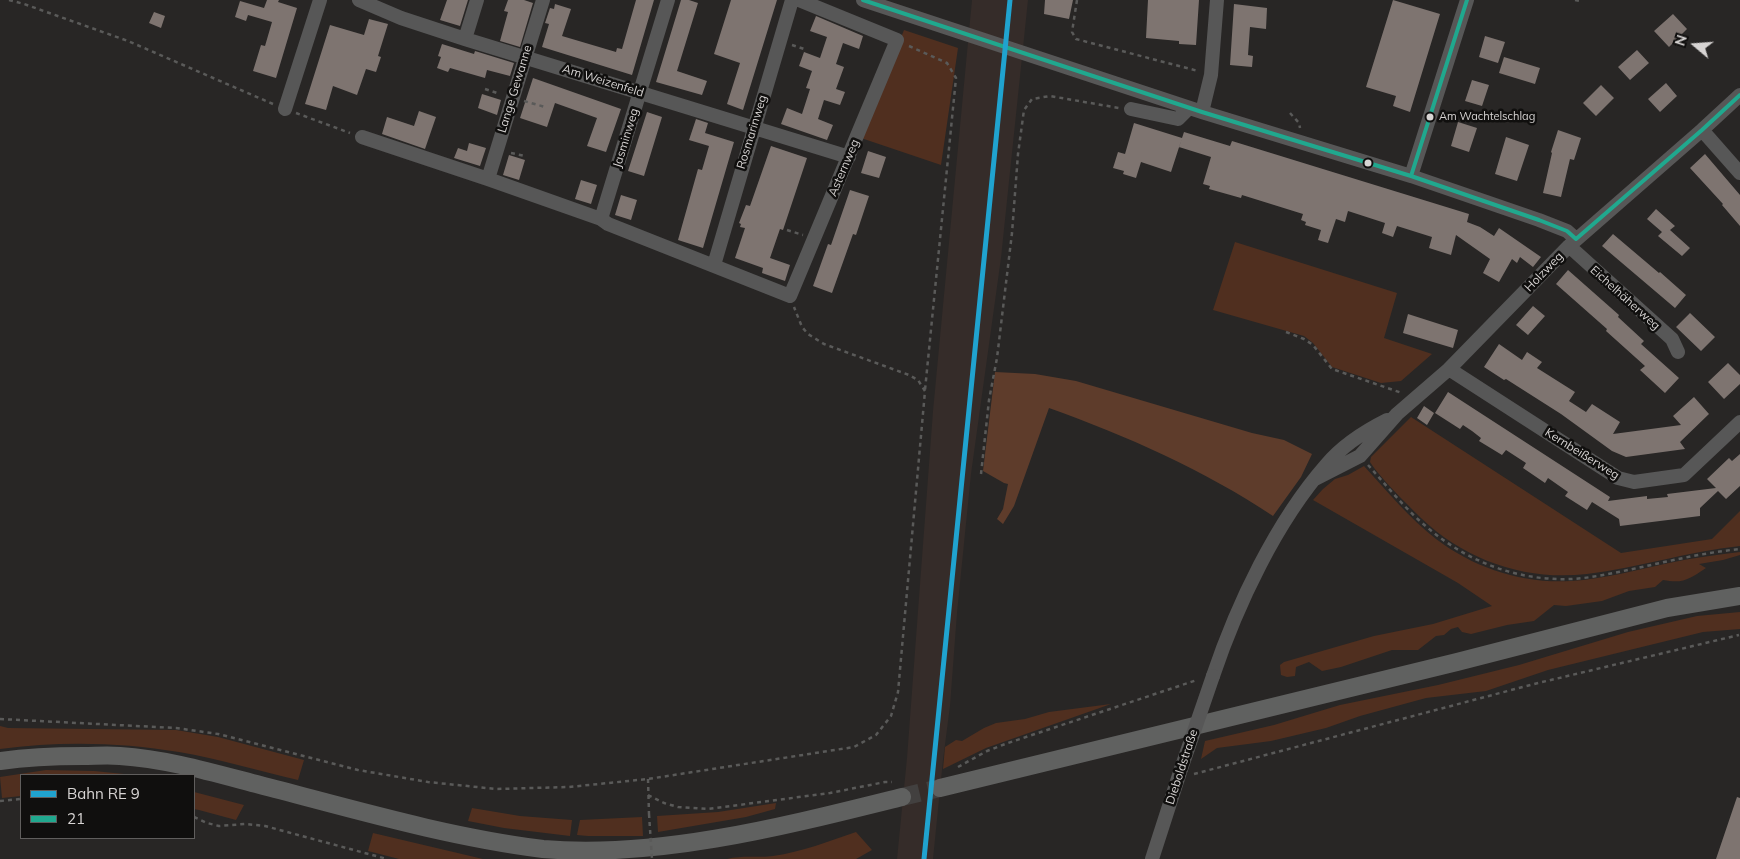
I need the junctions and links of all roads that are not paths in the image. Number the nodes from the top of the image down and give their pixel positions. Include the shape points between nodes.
1 (320, 0) edge
2 (359, 0) edge
3 (477, 0) edge
4 (542, 0) edge
5 (668, 0) edge
6 (792, 0) edge
7 (799, 0) edge
8 (863, 0) edge
9 (1217, 0) edge
10 (1468, 0) edge
11 (465, 39) junction
12 (525, 58) junction
13 (640, 92) junction
14 (1740, 95) edge
15 (285, 109) road end
16 (1130, 110) road end
17 (1195, 110) junction
18 (754, 126) junction
19 (1702, 130) junction
20 (362, 137) road end
21 (849, 157) junction
22 (1740, 173) edge
23 (1411, 176) junction
24 (488, 179) junction
25 (601, 219) junction
26 (1572, 243) junction
27 (714, 265) junction
28 (1678, 352) dead end
29 (1449, 369) junction
30 (1397, 414) junction
31 (1740, 422) edge
32 (1315, 479) junction
33 (1305, 494) joint
34 (1740, 596) edge
35 (0, 761) edge
36 (940, 788) tunnel mouth
37 (901, 790) tunnel mouth
38 (1152, 859) edge

1 - 15 street
2 - 11 street, Am Weizenfeld
3 - 11 street
4 - 12 street, Lange Gewanne
5 - 13 street, Jasminweg
6 - 18 street, Rosmarinweg
7 - 21 street, Asternweg via 897,40
8 - 17 street
9 - 17 street via 1211,75
10 - 23 street
11 - 12 street, Am Weizenfeld
12 - 13 street, Am Weizenfeld
12 - 24 street, Lange Gewanne
13 - 18 street, Am Weizenfeld
13 - 25 street, Jasminweg
14 - 19 street, Holzweg
16 - 17 street via 1178,119
17 - 23 street
18 - 21 street, Am Weizenfeld
18 - 27 street, Rosmarinweg
19 - 22 street
19 - 26 street, Holzweg
20 - 24 street
21 - 27 street, Asternweg via 790,296
23 - 26 street via 1567,231
24 - 25 street
25 - 27 street
26 - 28 street, Eichelhäherweg via 1672,339
26 - 29 street, Holzweg
29 - 30 street, Holzweg
29 - 31 street, Kernbeißerweg via 1618,478 1634,482 1684,475
30 - 32 street, Holzweg via 1349,443
30 - 32 street, Holzweg via 1360,456
32 - 33 street, Holzweg
33 - 38 street, Dieboldstraße, bridge via 1290,513 1260,566 1230,630
34 - 36 main road via 1667,608
35 - 37 main road via 33,757 129,757 185,766 434,829 545,849 596,852 678,846 775,827

